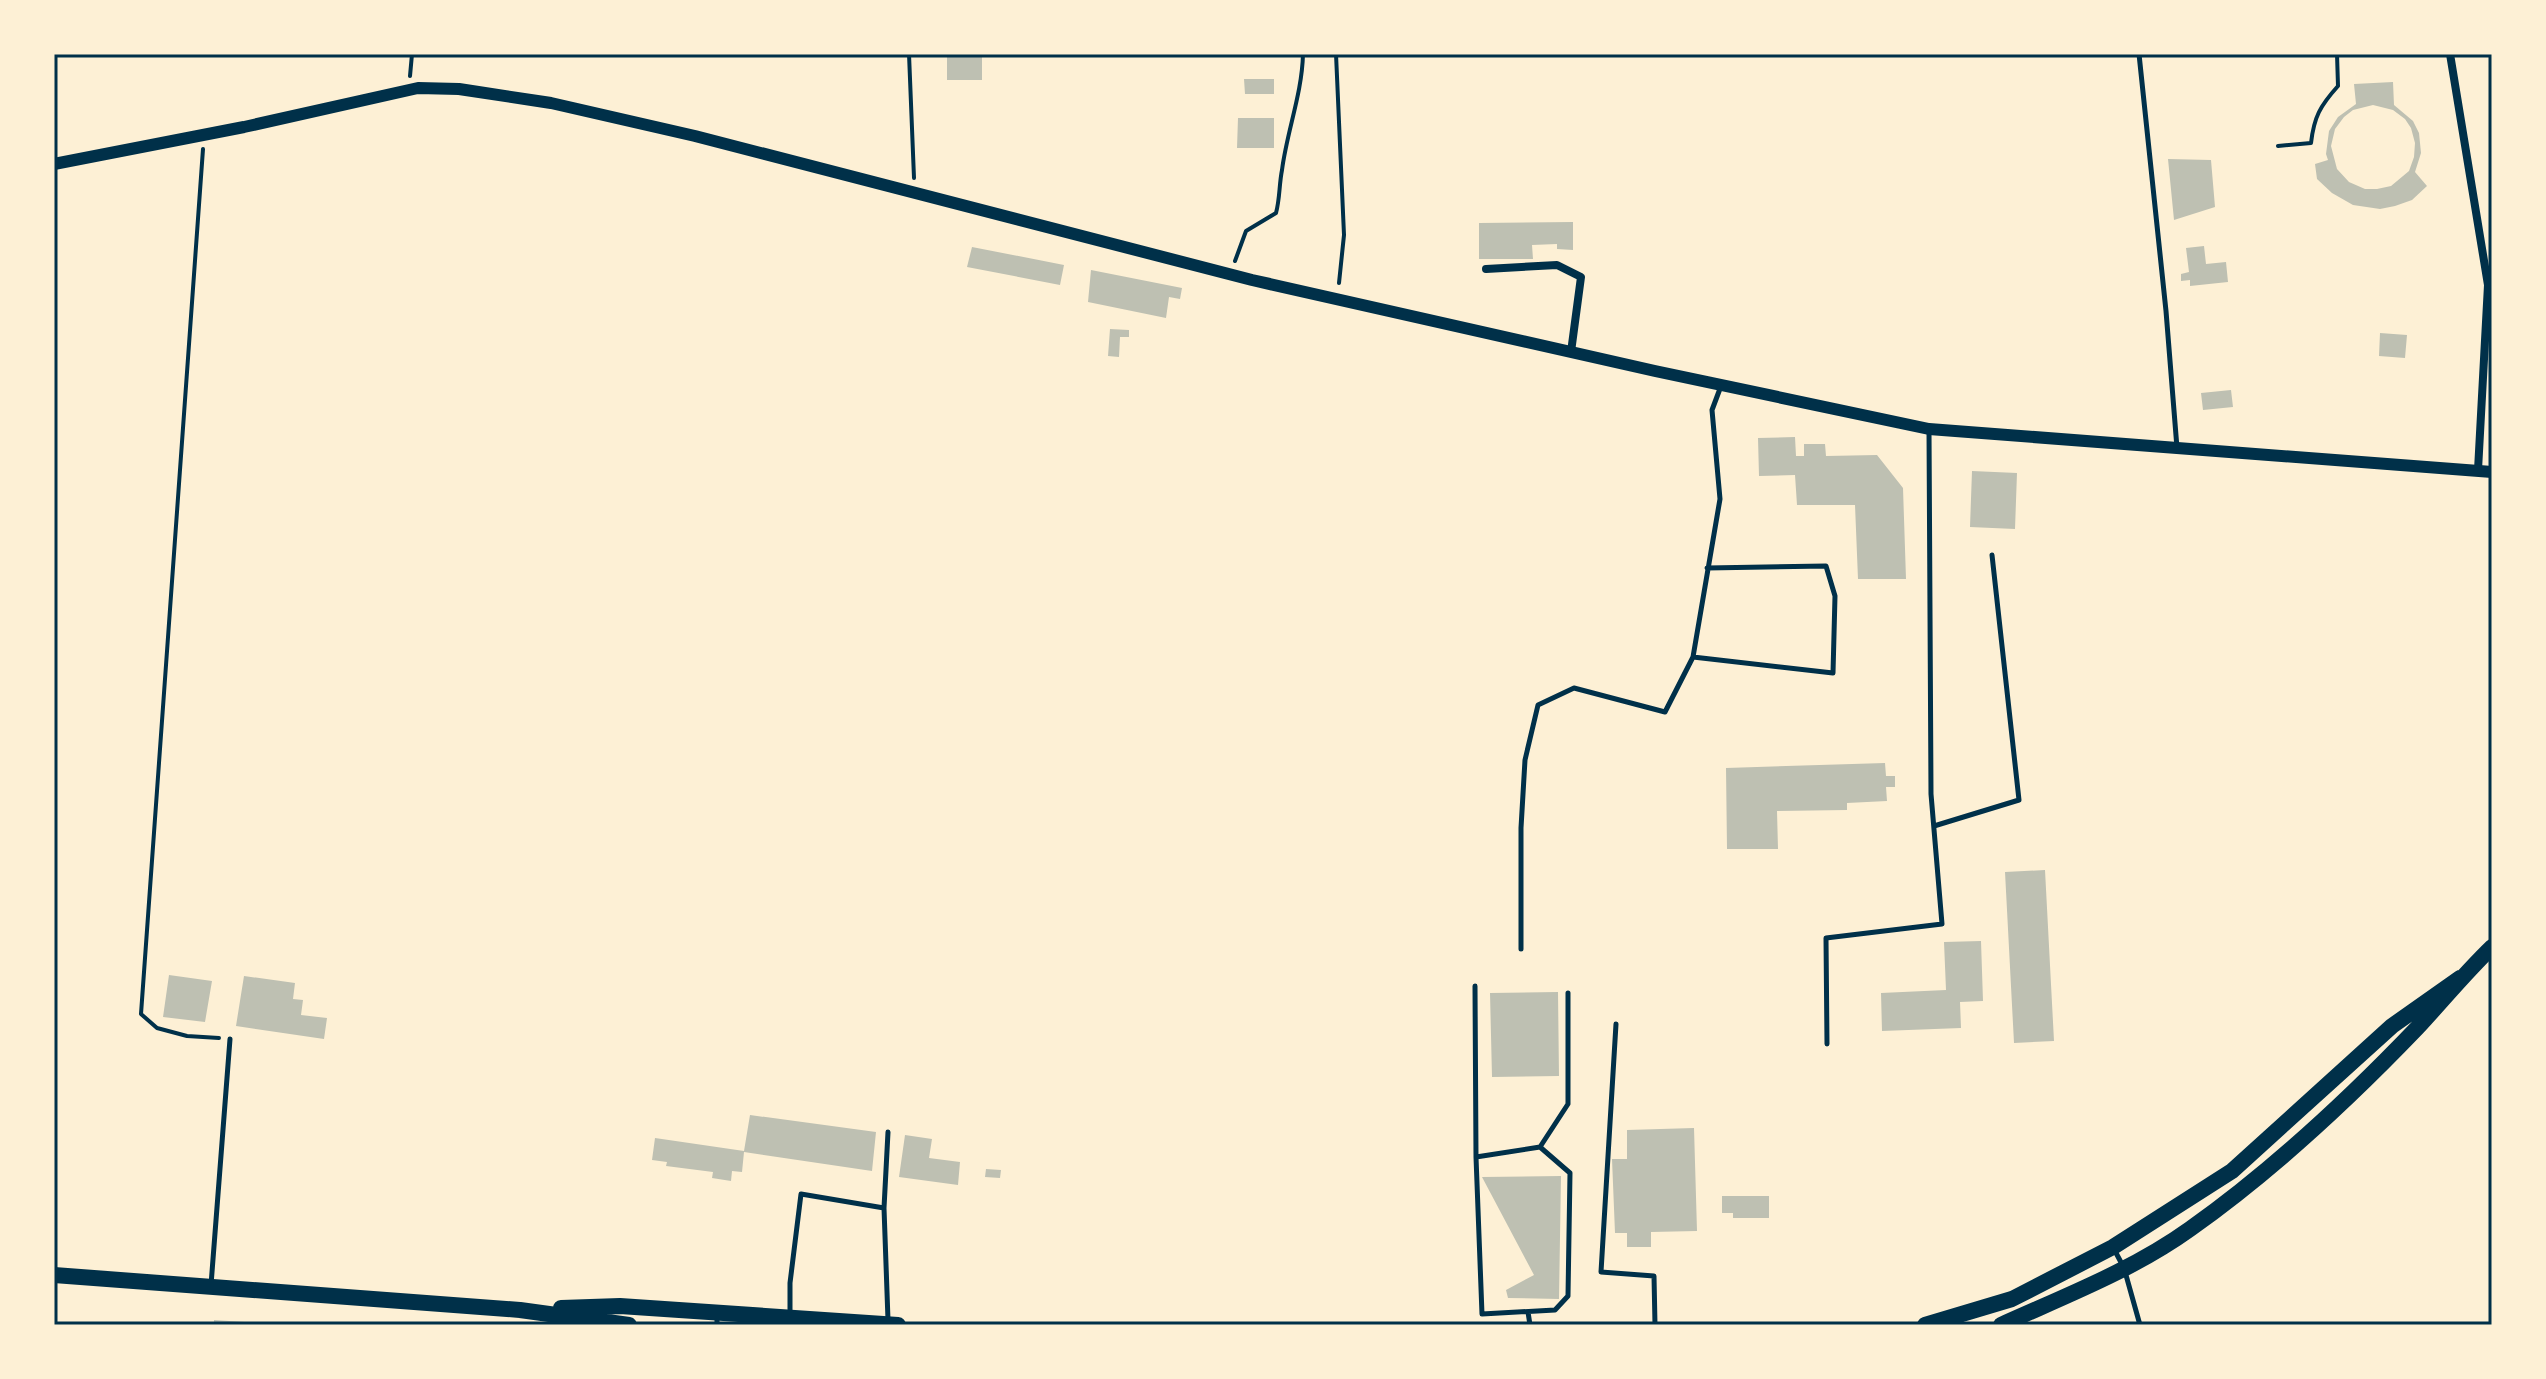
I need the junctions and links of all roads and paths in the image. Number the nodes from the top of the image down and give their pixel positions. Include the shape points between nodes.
1 (909, 54) edge
2 (1303, 54) edge
3 (1336, 54) edge
4 (2139, 54) edge
5 (2337, 54) edge
6 (2450, 54) edge
7 (204, 135) junction
8 (2278, 146) dead end
9 (54, 164) edge
10 (915, 192) junction
11 (1486, 269) dead end
12 (1229, 274) junction
13 (1337, 299) junction
14 (1571, 352) junction
15 (1721, 385) junction
16 (1929, 429) junction
17 (2177, 449) junction
18 (2478, 470) junction
19 (2492, 472) edge
20 (1992, 555) dead end
21 (1707, 568) junction
22 (1693, 657) junction
23 (1934, 826) junction
24 (2492, 947) edge
25 (1521, 949) dead end
26 (2460, 978) junction
27 (1475, 986) dead end
28 (1568, 993) dead end
29 (1616, 1024) dead end
30 (230, 1039) joint
31 (1827, 1044) dead end
32 (888, 1132) dead end
33 (1540, 1147) junction
34 (1476, 1157) junction
35 (884, 1208) junction
36 (2113, 1247) junction
37 (2124, 1268) junction
38 (54, 1275) edge
39 (211, 1286) junction
40 (620, 1306) junction
41 (520, 1310) junction
42 (1528, 1312) junction
43 (717, 1319) edge
44 (790, 1322) edge
45 (2137, 1323) edge
46 (622, 1325) edge
47 (888, 1325) edge
48 (898, 1325) edge
49 (1530, 1325) edge
50 (1655, 1325) edge
51 (1925, 1325) edge
52 (2001, 1325) edge

1 - 10 path
2 - 12 path via 1276,213 1246,231
3 - 13 path via 1344,235
4 - 17 lane
5 - 8 path via 2338,86 2314,120 2311,143
6 - 18 street via 2488,285
7 - 9 street
7 - 10 street via 418,88 459,89 551,103
7 - 30 path via 141,1014 157,1028
10 - 12 street
11 - 14 street via 1557,265 1581,277
12 - 13 street
13 - 14 street
14 - 15 street
15 - 16 street
15 - 21 lane via 1712,410 1720,499
16 - 17 street
16 - 23 lane
17 - 18 street
18 - 19 street
20 - 23 lane via 2019,800
21 - 22 lane
21 - 22 lane via 1826,566 1835,596 1833,673
22 - 25 lane via 1665,712 1574,688 1538,705 1522,800
23 - 31 lane via 1942,924 1826,938
24 - 26 main road
26 - 36 main road via 2392,1026 2232,1171
26 - 37 main road via 2349,1094 2249,1184 2188,1231
27 - 34 lane
28 - 33 lane via 1568,1104
29 - 50 lane via 1601,1272 1654,1276
30 - 39 lane
32 - 35 lane
33 - 34 lane
33 - 42 lane via 1570,1173 1568,1296 1555,1310
34 - 42 lane via 1482,1314
35 - 44 lane via 801,1194
35 - 47 lane
36 - 37 lane
36 - 51 main road via 2012,1299
37 - 45 lane
37 - 52 main road
38 - 39 main road
39 - 41 main road
40 - 41 main road
40 - 43 main road
40 - 46 lane
41 - 46 main road
42 - 49 lane
43 - 44 main road
44 - 47 main road
47 - 48 main road

